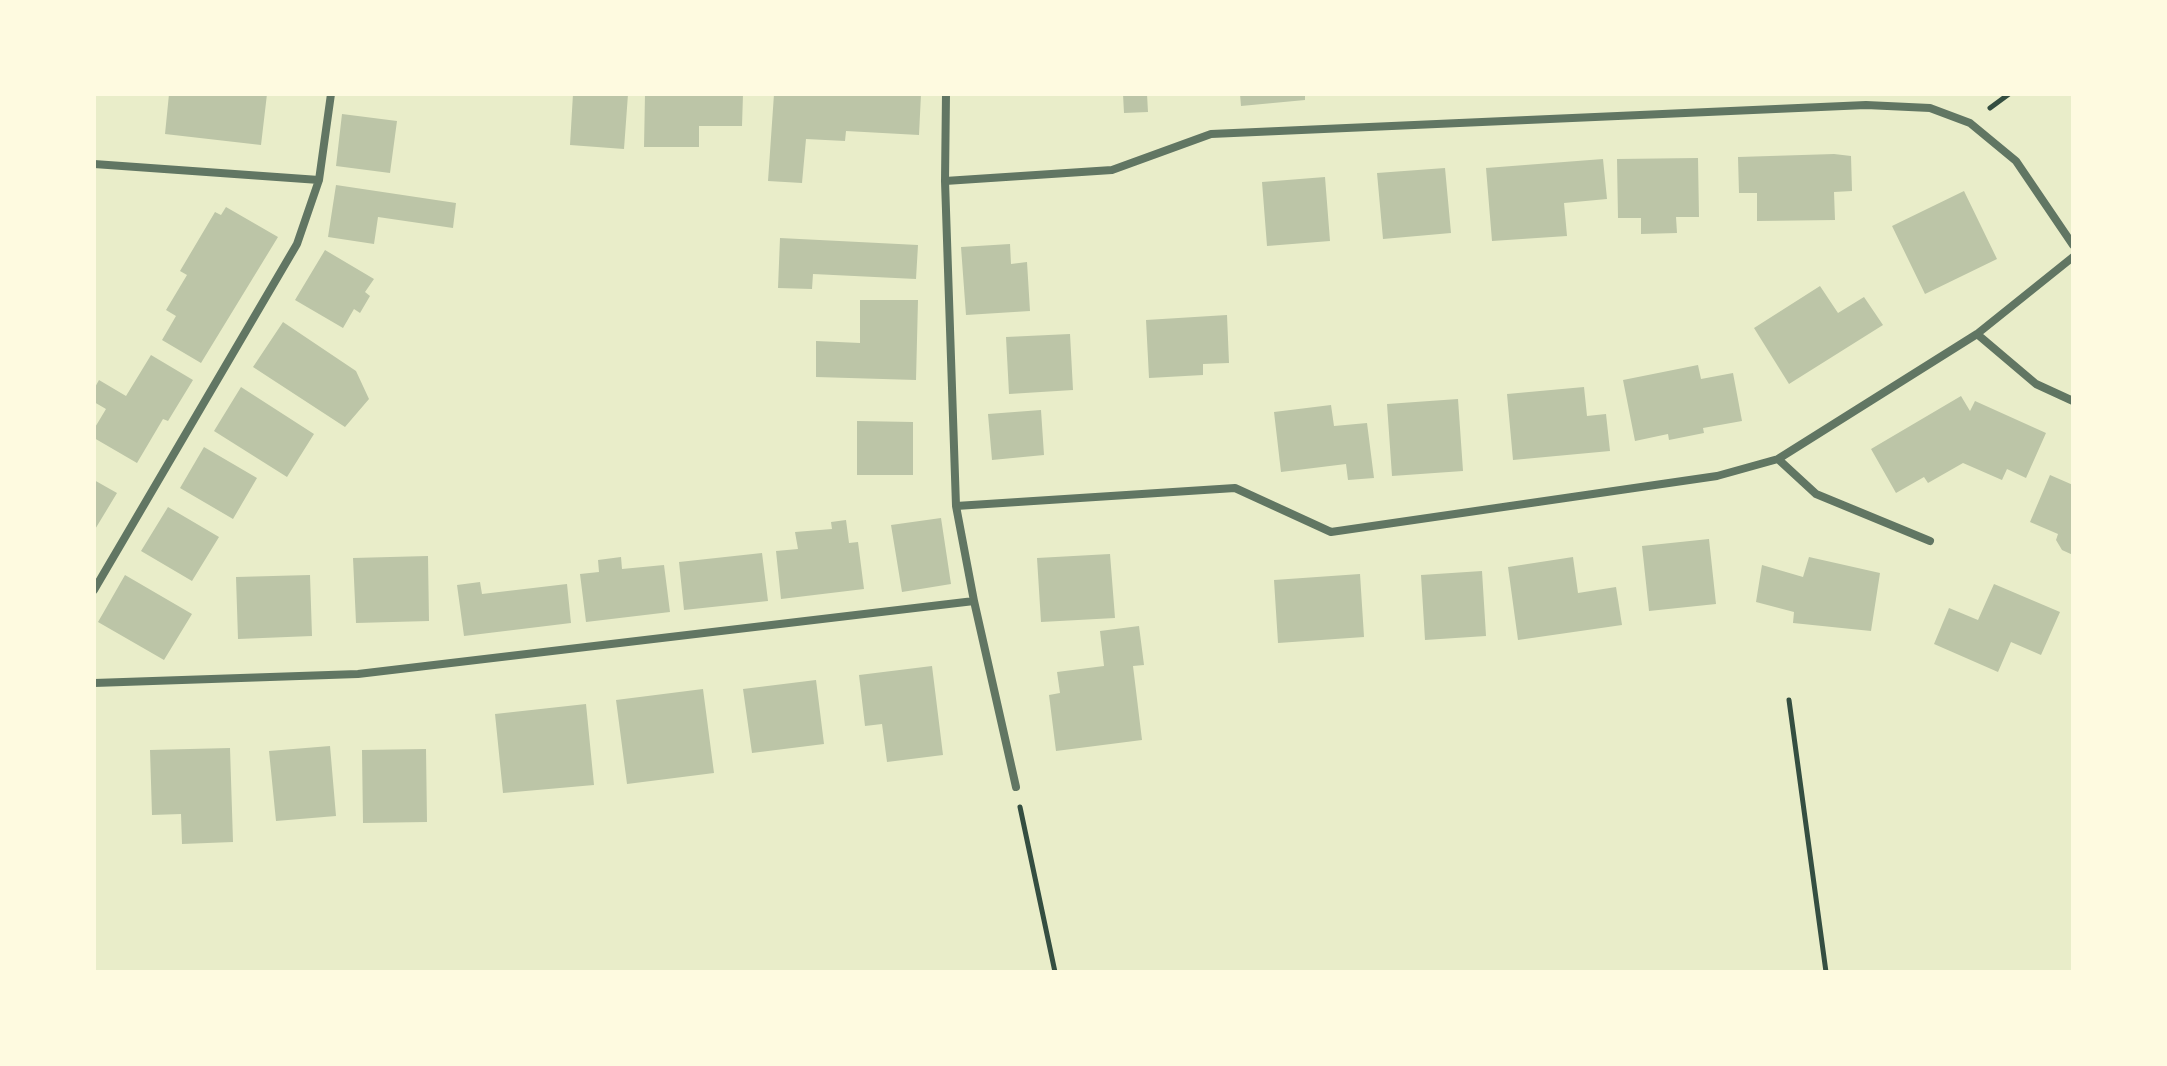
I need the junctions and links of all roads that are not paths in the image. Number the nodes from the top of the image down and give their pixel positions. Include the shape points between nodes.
1 (331, 94) edge
2 (946, 94) edge
3 (94, 164) edge
4 (319, 180) junction
5 (945, 181) junction
6 (2073, 245) edge
7 (2073, 257) edge
8 (1977, 334) junction
9 (2073, 401) edge
10 (1778, 459) junction
11 (956, 506) junction
12 (1930, 541) dead end
13 (94, 590) edge
14 (974, 601) junction
15 (94, 683) edge
16 (1016, 787) road end

1 - 4 street
2 - 5 street
3 - 4 street
4 - 13 street via 297,244
5 - 6 street via 1112,170 1211,134 1898,106 1930,108 1970,123 2016,161
5 - 11 street
7 - 8 street
8 - 9 street via 2036,384
8 - 10 street
10 - 11 street via 1717,476 1331,532 1235,488
10 - 12 street via 1816,494
11 - 14 street
14 - 15 street via 358,674
14 - 16 street

